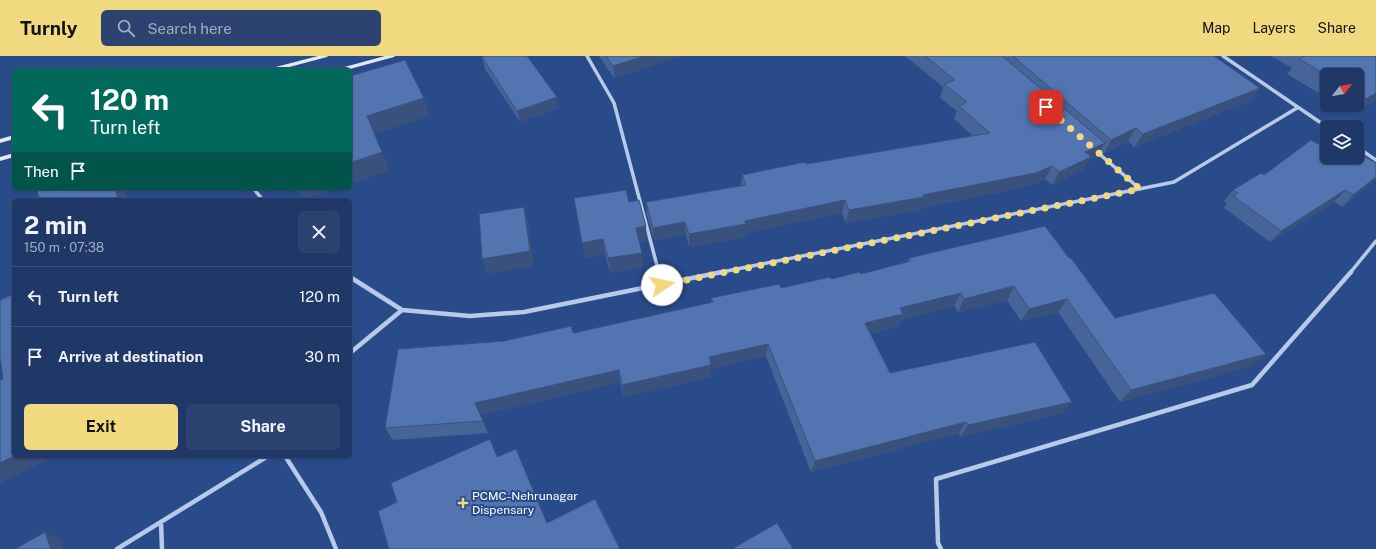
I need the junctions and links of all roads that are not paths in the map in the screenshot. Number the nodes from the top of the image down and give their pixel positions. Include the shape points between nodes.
1 (325, 56) edge
2 (392, 56) edge
3 (587, 56) edge
4 (1223, 56) edge
5 (278, 68) edge
6 (347, 68) edge
7 (1297, 108) junction
8 (1320, 123) edge
9 (12, 138) edge
10 (0, 141) edge
11 (1093, 148) edge
12 (1364, 152) edge
13 (12, 156) edge
14 (0, 159) edge
15 (1376, 160) edge
16 (1140, 189) junction
17 (255, 190) edge
18 (261, 198) edge
19 (1376, 241) edge
20 (352, 278) edge
21 (662, 285) junction
22 (402, 310) junction
23 (352, 351) edge
24 (265, 458) edge
25 (286, 458) edge
26 (161, 522) junction
27 (117, 549) edge
28 (162, 549) edge
29 (336, 549) edge
30 (941, 549) edge

1 - 5 street
2 - 6 street
3 - 21 street via 614,103
4 - 7 street
7 - 8 street
7 - 16 street via 1174,182
9 - 10 street
11 - 16 street
12 - 15 street
13 - 14 street
16 - 21 street
17 - 18 street
19 - 30 street via 1252,385 936,479 938,543
20 - 22 street
21 - 22 street via 524,312 470,316
22 - 23 street
24 - 26 street
25 - 29 street via 310,494
26 - 27 street
26 - 28 street

